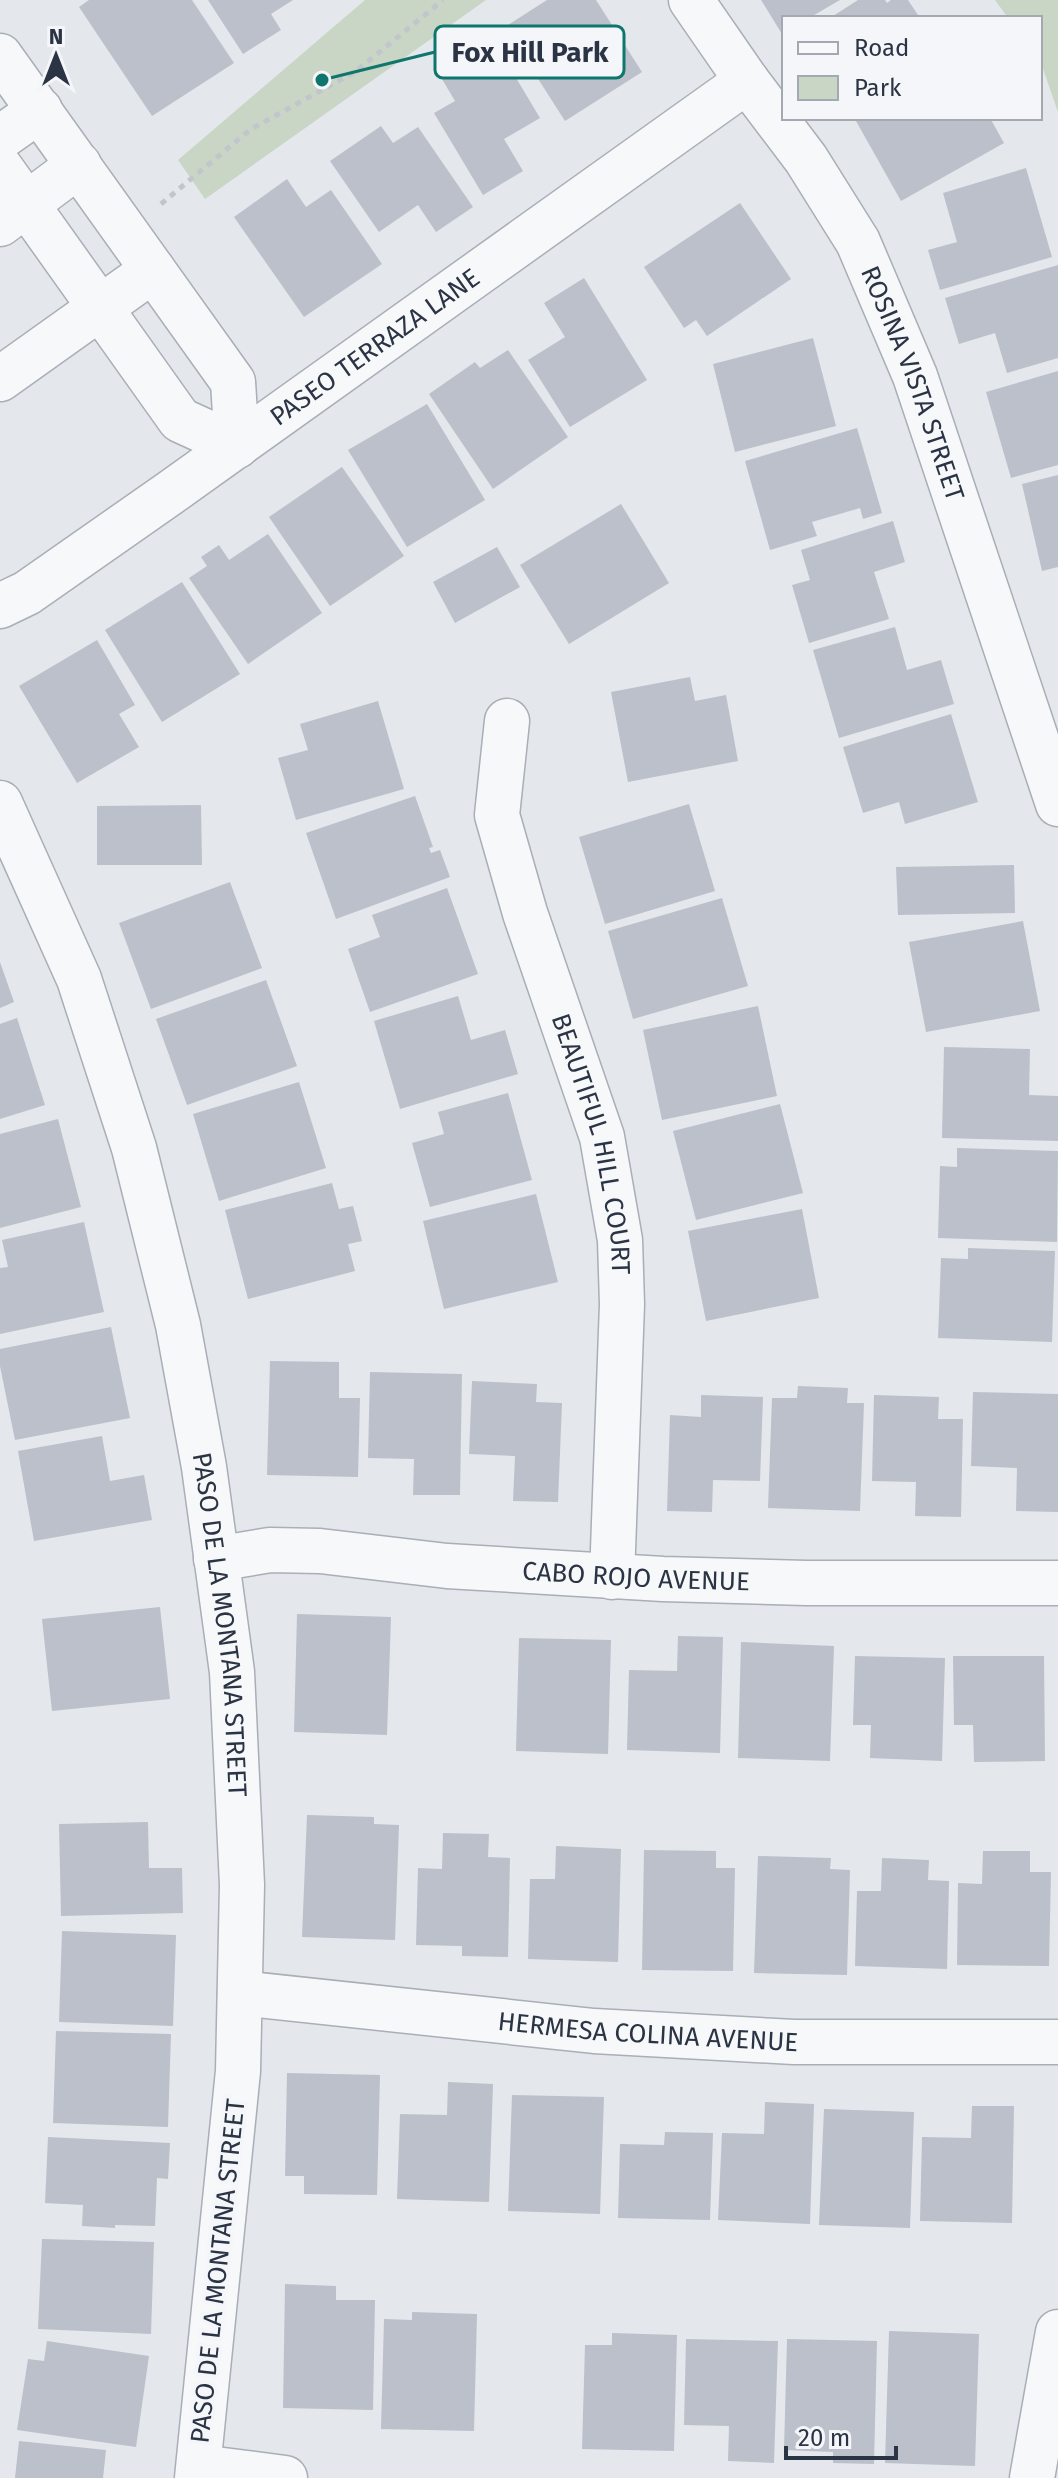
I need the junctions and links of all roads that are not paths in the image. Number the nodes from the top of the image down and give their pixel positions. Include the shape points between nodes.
1 (691, 0) edge
2 (0, 56) edge
3 (747, 81) junction
4 (40, 110) junction
5 (0, 138) edge
6 (79, 165) junction
7 (0, 167) edge
8 (14, 214) edge
9 (153, 270) junction
10 (100, 307) junction
11 (0, 379) edge
12 (237, 446) junction
13 (0, 606) edge
14 (507, 721) dead end
15 (0, 803) edge
16 (1058, 804) edge
17 (216, 1559) junction
18 (612, 1577) junction
19 (1058, 1583) edge
20 (240, 1993) junction
21 (1058, 2042) edge
22 (1058, 2332) edge
23 (198, 2473) edge
24 (285, 2478) edge
25 (1032, 2478) edge

1 - 3 street, ROSINA VISTA STREET
2 - 4 street
3 - 12 street, PASEO TERRAZA LANE
3 - 16 street, ROSINA VISTA STREET via 806,159 858,242 915,376
4 - 5 street
4 - 6 street
6 - 8 street
6 - 9 street
7 - 8 street
8 - 10 street via 63,256
9 - 10 street
9 - 12 street via 233,382
10 - 11 street
10 - 12 street via 180,420
12 - 13 street, PASEO TERRAZA LANE via 27,593
14 - 18 street, BEAUTIFUL HILL COURT via 497,815 602,1137 620,1240
15 - 17 street, PASO DE LA MONTANA STREET via 79,979 134,1148 178,1325
17 - 18 street, CABO ROJO AVENUE via 270,1550 320,1551
17 - 20 street, PASO DE LA MONTANA STREET via 232,1672 242,1885
18 - 19 street, CABO ROJO AVENUE
20 - 21 street, HERMESA COLINA AVENUE via 594,2031 794,2042
20 - 23 street, PASO DE LA MONTANA STREET via 238,2071
22 - 25 street
23 - 24 street

